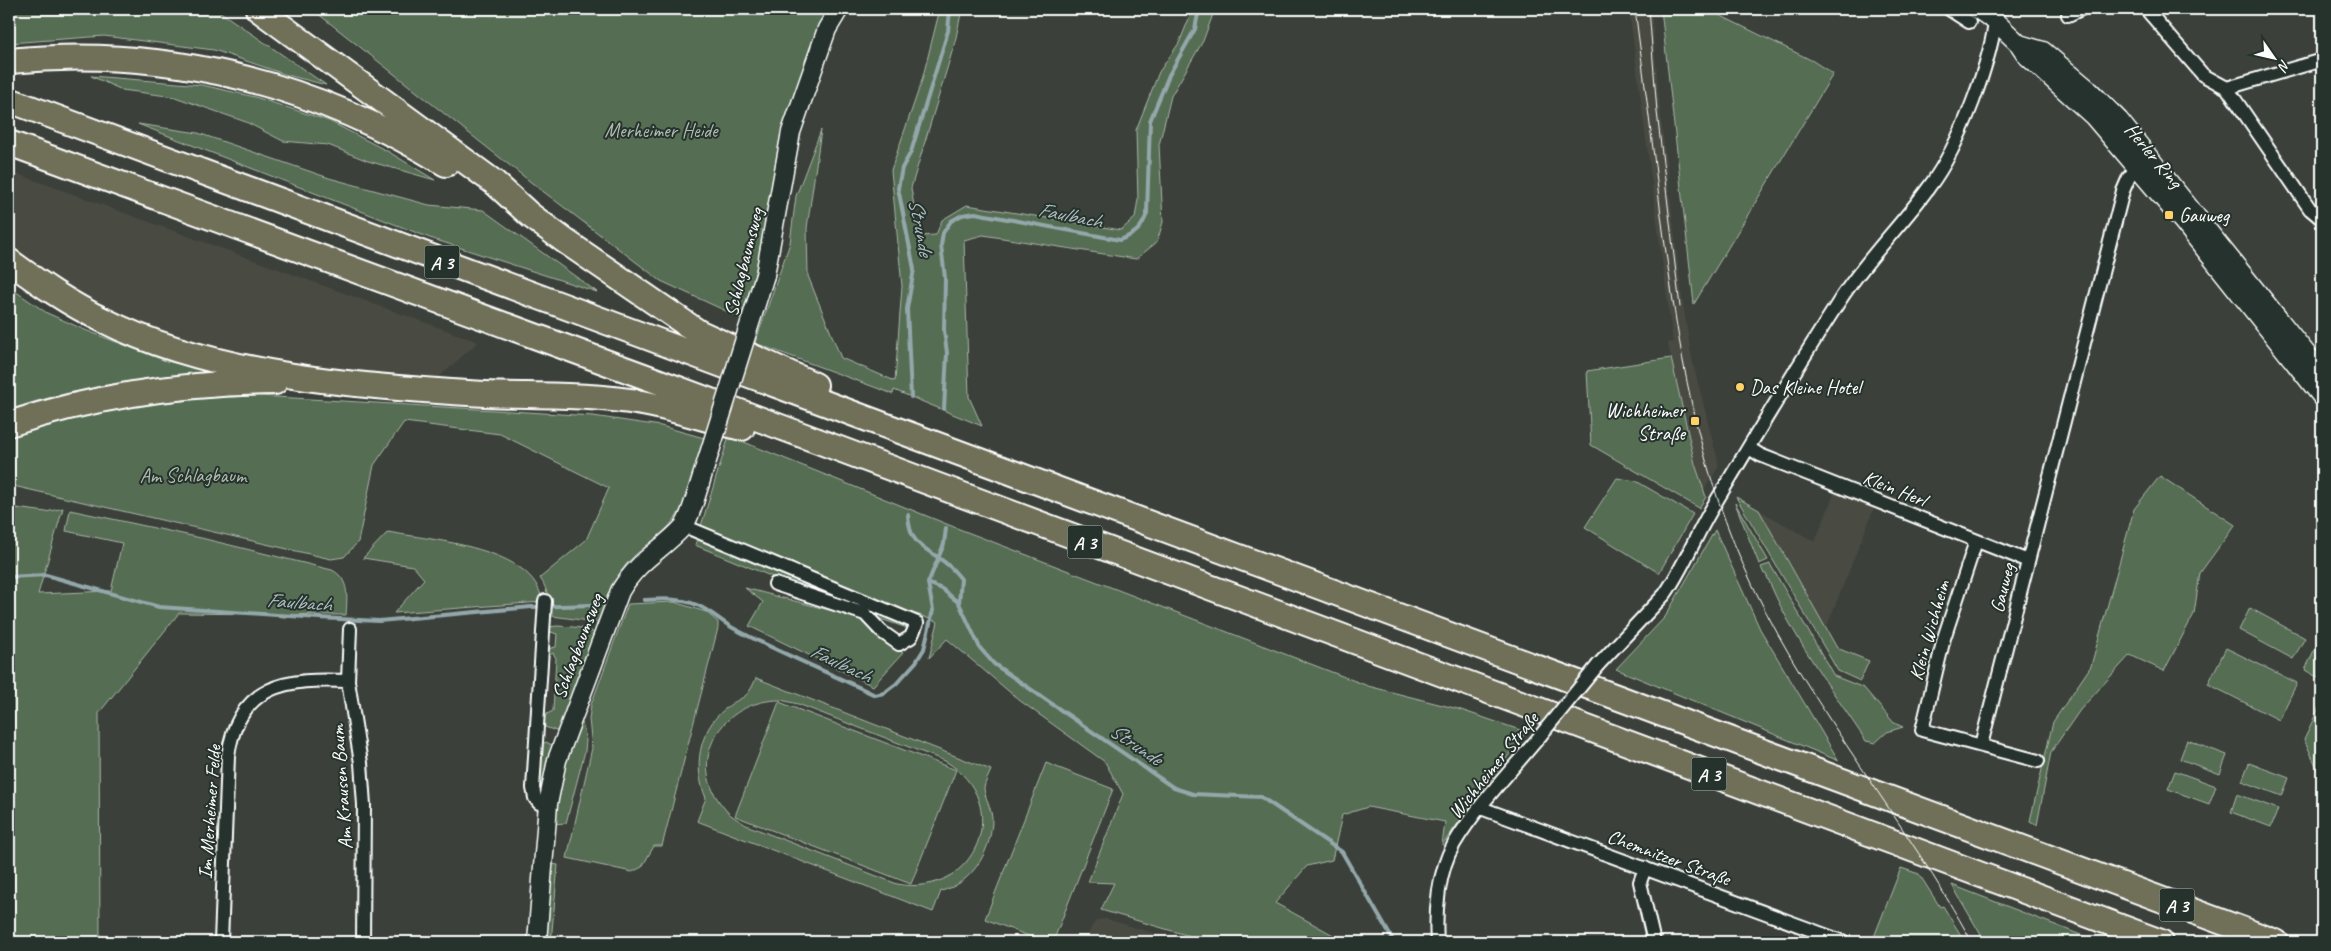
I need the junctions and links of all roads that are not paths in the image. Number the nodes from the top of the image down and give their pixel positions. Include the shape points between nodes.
1 (258, 9) edge
2 (839, 9) edge
3 (1949, 9) edge
4 (2081, 9) edge
5 (2146, 9) edge
6 (1973, 15) edge
7 (1996, 15) edge
8 (2068, 15) dead end
9 (2322, 60) edge
10 (9, 61) edge
11 (2227, 88) junction
12 (9, 100) edge
13 (9, 142) edge
14 (2142, 162) junction
15 (530, 215) junction
16 (2322, 219) edge
17 (9, 261) edge
18 (2322, 373) edge
19 (327, 380) junction
20 (2322, 397) edge
21 (9, 424) edge
22 (876, 424) junction
23 (1749, 448) junction
24 (848, 454) junction
25 (684, 526) junction
26 (1976, 541) junction
27 (2028, 561) junction
28 (775, 584) dead end
29 (546, 607) dead end
30 (350, 629) dead end
31 (348, 681) junction
32 (1981, 745) junction
33 (2038, 761) dead end
34 (548, 804) junction
35 (1481, 808) junction
36 (1645, 868) junction
37 (1815, 937) edge
38 (220, 942) edge
39 (363, 942) edge
40 (537, 942) edge
41 (1437, 942) edge
42 (1654, 942) edge
43 (1844, 942) edge
44 (2161, 942) edge
45 (2276, 942) edge

1 - 15 highway via 495,184
2 - 25 main road, Schlagbaumsweg, bridge via 827,29 791,132 765,276
3 - 6 street
4 - 8 street
5 - 11 street via 2203,75
6 - 7 main road, Herler Ring
7 - 14 main road, Herler Ring via 2027,56
7 - 23 street, Wichheimer Straße via 1992,40 1968,113 1946,160 1930,187 1841,298
9 - 11 street
10 - 15 highway via 90,56 183,64 257,81 330,106 432,156
11 - 16 street via 2310,208
12 - 22 highway, A 3
13 - 24 highway, A 3
14 - 18 main road, Herler Ring
14 - 20 main road, Herler Ring
14 - 27 street, Gauweg via 2123,191
15 - 22 highway via 698,332 816,386
17 - 19 highway via 48,290 103,321 163,345 200,357
19 - 21 highway via 245,382 97,400
19 - 24 highway via 641,403
22 - 45 highway, A 3
23 - 26 street, Klein Herl
23 - 35 street, Wichheimer Straße, bridge via 1665,594 1598,665
24 - 44 highway, A 3
25 - 28 street via 917,623 911,637 899,644 865,614
25 - 34 main road, Schlagbaumsweg via 644,559 620,591 557,760
26 - 27 street, Klein Herl
26 - 32 street, Klein Wichheim via 1944,638 1922,730
27 - 32 street, Gauweg
29 - 34 street, Schlagbaumsweg via 534,788 539,803
30 - 31 street, Am Krausen Baum
31 - 38 street, Im Merheimer Felde via 295,681 277,685 246,709 237,724 228,756
31 - 39 street, Am Krausen Baum via 364,805
32 - 33 street
34 - 40 main road, Schlagbaumsweg
35 - 36 street, Chemnitzer Straße
35 - 41 street, Wichheimer Straße via 1453,845 1444,871
36 - 37 street, Chemnitzer Straße
36 - 42 street via 1640,882
37 - 43 street, Chemnitzer Straße

